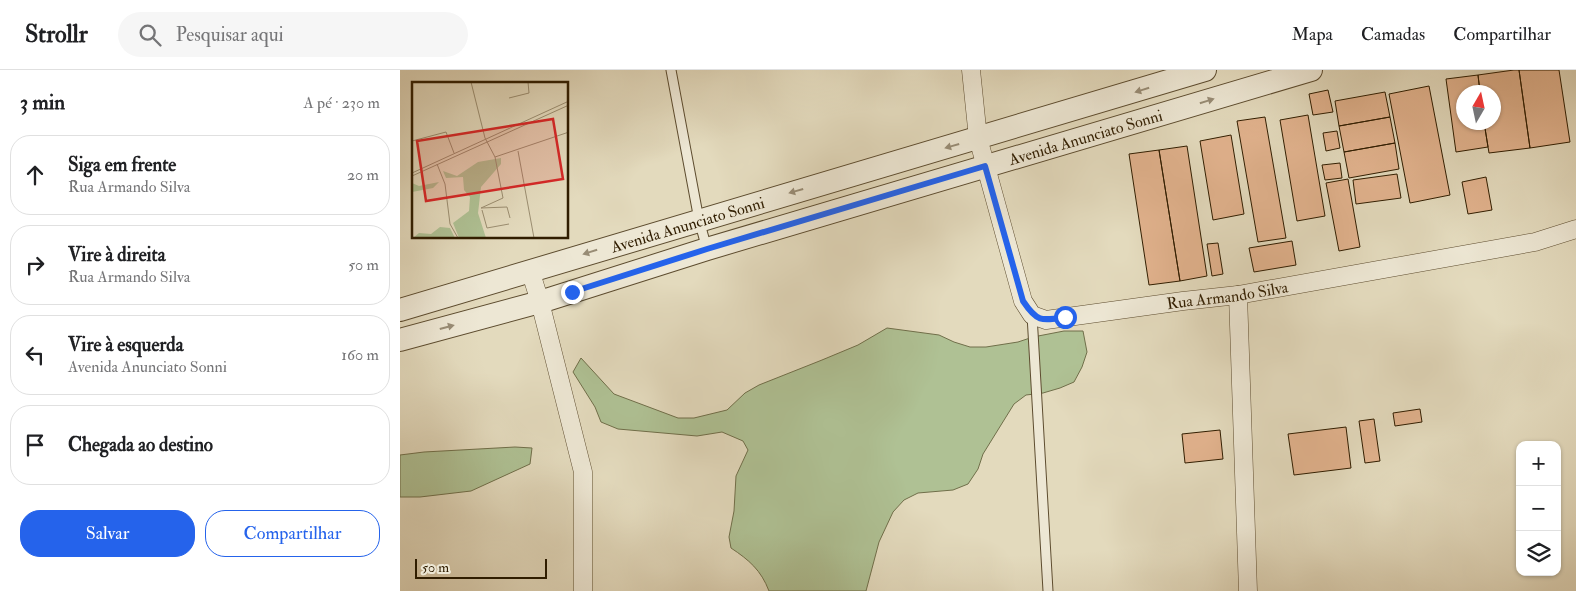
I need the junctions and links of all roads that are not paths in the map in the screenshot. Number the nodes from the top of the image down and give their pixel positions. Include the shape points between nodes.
1 (671, 70) edge
2 (971, 70) edge
3 (1205, 70) edge
4 (1311, 70) edge
5 (1167, 82) junction
6 (1178, 110) junction
7 (978, 138) junction
8 (985, 166) junction
9 (699, 220) junction
10 (1576, 229) edge
11 (707, 249) junction
12 (530, 270) junction
13 (1238, 295) junction
14 (540, 302) junction
15 (400, 310) edge
16 (1032, 315) junction
17 (400, 340) edge
18 (583, 591) edge
19 (1048, 591) edge
20 (1248, 591) edge

1 - 9 lane
2 - 7 street
3 - 5 street, Avenida Anunciato Sonni
6 -> 4 street, Avenida Anunciato Sonni
5 - 6 street
5 -> 7 street, Avenida Anunciato Sonni
6 - 8 street, Avenida Anunciato Sonni
7 - 8 street
7 -> 9 street, Avenida Anunciato Sonni
8 - 11 street, Avenida Anunciato Sonni
8 - 16 street via 1023,301
9 - 11 lane
9 -> 12 street, Avenida Anunciato Sonni
10 - 13 street, Rua Armando Silva via 1535,242
11 - 14 street, Avenida Anunciato Sonni
12 - 14 street
12 - 15 street, Avenida Anunciato Sonni
13 - 16 street, Rua Armando Silva via 1046,320
13 - 20 street
17 -> 14 street, Avenida Anunciato Sonni
14 - 18 street via 583,472
16 - 19 lane

